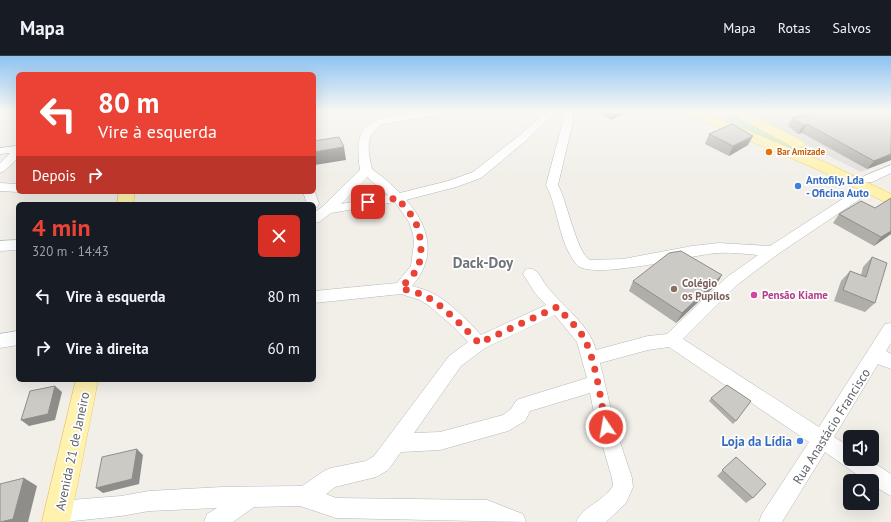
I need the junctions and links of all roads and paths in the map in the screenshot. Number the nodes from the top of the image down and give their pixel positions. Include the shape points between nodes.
1 (366, 133) edge
2 (528, 133) edge
3 (565, 133) edge
4 (744, 133) edge
5 (777, 133) edge
6 (16, 149) edge
7 (0, 151) edge
8 (16, 154) edge
9 (0, 169) edge
10 (891, 169) edge
11 (366, 171) junction
12 (868, 184) junction
13 (0, 187) edge
14 (16, 188) edge
15 (891, 191) edge
16 (398, 198) junction
17 (891, 200) edge
18 (317, 212) edge
19 (16, 245) edge
20 (0, 246) edge
21 (773, 252) junction
22 (530, 274) dead end
23 (401, 288) junction
24 (316, 297) edge
25 (557, 307) junction
26 (891, 328) edge
27 (16, 338) edge
28 (671, 340) junction
29 (0, 341) edge
30 (479, 343) junction
31 (591, 358) junction
32 (884, 358) edge
33 (87, 382) edge
34 (597, 383) junction
35 (822, 439) junction
36 (395, 443) junction
37 (843, 453) edge
38 (861, 466) edge
39 (891, 486) edge
40 (250, 497) junction
41 (304, 497) junction
42 (57, 517) edge
43 (215, 522) edge
44 (515, 522) edge
45 (587, 522) edge
46 (770, 522) edge

1 - 11 street via 362,146
2 - 16 street via 477,175
3 - 21 street via 552,185 573,248 582,262 589,265 623,264 719,248
4 - 12 main road
5 - 12 main road
6 - 7 street
8 - 9 street
10 - 12 street
11 - 16 street via 379,179
11 - 18 street
12 - 15 main road
12 - 17 main road
12 - 21 street
13 - 14 street
16 - 18 street
16 - 23 street via 413,217 419,229 420,240 420,259 417,268
19 - 20 street
21 - 28 street via 732,281
22 - 25 street
23 - 24 street
23 - 30 street via 433,301
25 - 30 street
25 - 31 street via 585,340
26 - 32 street, Rua Anastácio Francisco
27 - 29 street
28 - 31 street via 648,343
28 - 35 street
30 - 36 street via 455,361
31 - 34 street
32 - 35 street, Rua Anastácio Francisco
33 - 42 main road, Avenida 21 de Janeiro
34 - 36 street via 525,405 518,415 508,422 440,441
34 - 45 street via 623,487 619,496
35 - 37 street
35 - 46 street, Rua Anastácio Francisco
36 - 41 street via 381,463 375,467 331,478
38 - 39 street
40 - 41 street
40 - 42 street via 149,501
40 - 43 street
41 - 44 street via 336,508 487,510

